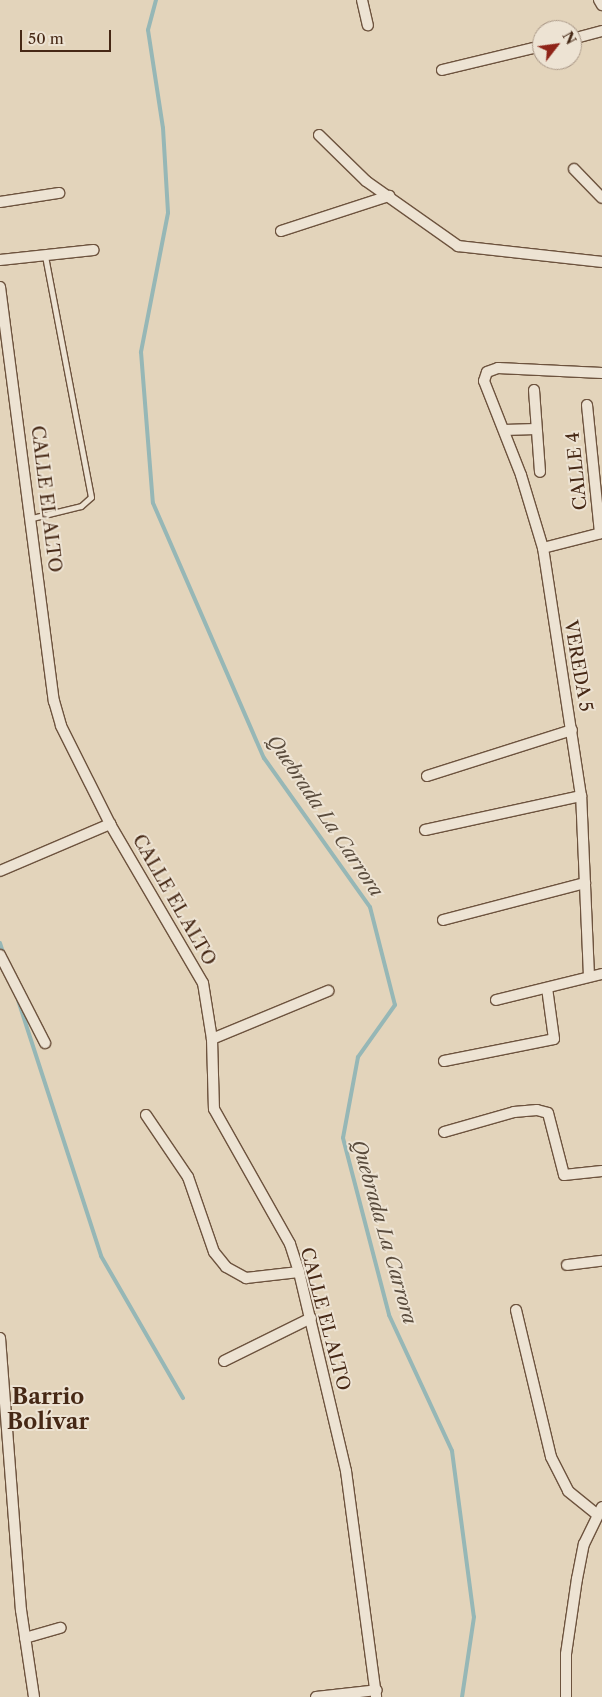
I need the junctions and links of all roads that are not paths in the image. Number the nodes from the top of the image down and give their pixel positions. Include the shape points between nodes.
1 (362, 0) edge
2 (599, 0) edge
3 (602, 5) edge
4 (368, 24) dead end
5 (602, 31) edge
6 (582, 36) edge
7 (532, 48) edge
8 (442, 70) dead end
9 (319, 135) dead end
10 (574, 169) dead end
11 (59, 193) dead end
12 (389, 196) junction
13 (602, 198) edge
14 (0, 202) edge
15 (281, 231) dead end
16 (93, 250) dead end
17 (45, 255) junction
18 (0, 260) edge
19 (602, 262) edge
20 (0, 287) edge
21 (3, 331) edge
22 (602, 373) edge
23 (534, 390) dead end
24 (586, 405) dead end
25 (536, 429) junction
26 (504, 430) junction
27 (540, 472) dead end
28 (32, 518) junction
29 (601, 533) edge
30 (543, 548) junction
31 (572, 730) junction
32 (427, 776) dead end
33 (581, 796) junction
34 (110, 824) junction
35 (425, 830) dead end
36 (0, 871) edge
37 (585, 883) junction
38 (443, 920) dead end
39 (0, 954) edge
40 (602, 974) edge
41 (589, 976) junction
42 (547, 988) junction
43 (328, 991) dead end
44 (496, 1000) dead end
45 (212, 1039) junction
46 (45, 1043) dead end
47 (444, 1061) dead end
48 (146, 1115) dead end
49 (444, 1132) dead end
50 (602, 1171) edge
51 (602, 1261) edge
52 (568, 1265) dead end
53 (299, 1272) junction
54 (516, 1310) dead end
55 (311, 1318) junction
56 (0, 1338) edge
57 (224, 1361) dead end
58 (600, 1511) edge
59 (61, 1628) dead end
60 (25, 1638) junction
61 (376, 1694) edge
62 (34, 1697) edge
63 (316, 1697) edge
64 (566, 1697) edge

1 - 4 street
2 - 3 street
5 - 6 street
7 - 8 street
9 - 12 street via 366,181
10 - 13 street
11 - 14 street
12 - 15 street
12 - 19 street via 458,246
16 - 17 street
17 - 18 street
17 - 28 lane via 90,497 81,506
20 - 21 street, CALLE EL ALTO
21 - 28 street, CALLE EL ALTO
22 - 26 street, VEREDA 5 via 487,372 484,381
23 - 25 street
24 - 29 street, CALLE 4
25 - 26 street
25 - 27 street
26 - 30 street, VEREDA 5
28 - 34 street, CALLE EL ALTO via 54,701 61,726
29 - 30 street
30 - 31 street, VEREDA 5
31 - 32 street
31 - 33 street, VEREDA 5
33 - 35 street
33 - 37 street, VEREDA 5
34 - 36 street
34 - 45 street, CALLE EL ALTO via 203,982
37 - 38 street
37 - 41 street, VEREDA 5
39 - 46 street
40 - 41 street
41 - 42 street
42 - 44 street
42 - 47 street via 554,1039
43 - 45 street
45 - 53 street, CALLE EL ALTO via 214,1109 290,1244
48 - 53 street via 188,1177 214,1252 226,1268 246,1278
49 - 50 street via 514,1112 537,1110 548,1113 564,1175
51 - 52 street
53 - 55 street, CALLE EL ALTO
54 - 58 street via 551,1457 568,1490
55 - 57 street
55 - 61 street, CALLE EL ALTO via 346,1471
56 - 60 street
58 - 64 street via 584,1544 571,1612
59 - 60 street
60 - 62 street
61 - 63 street

